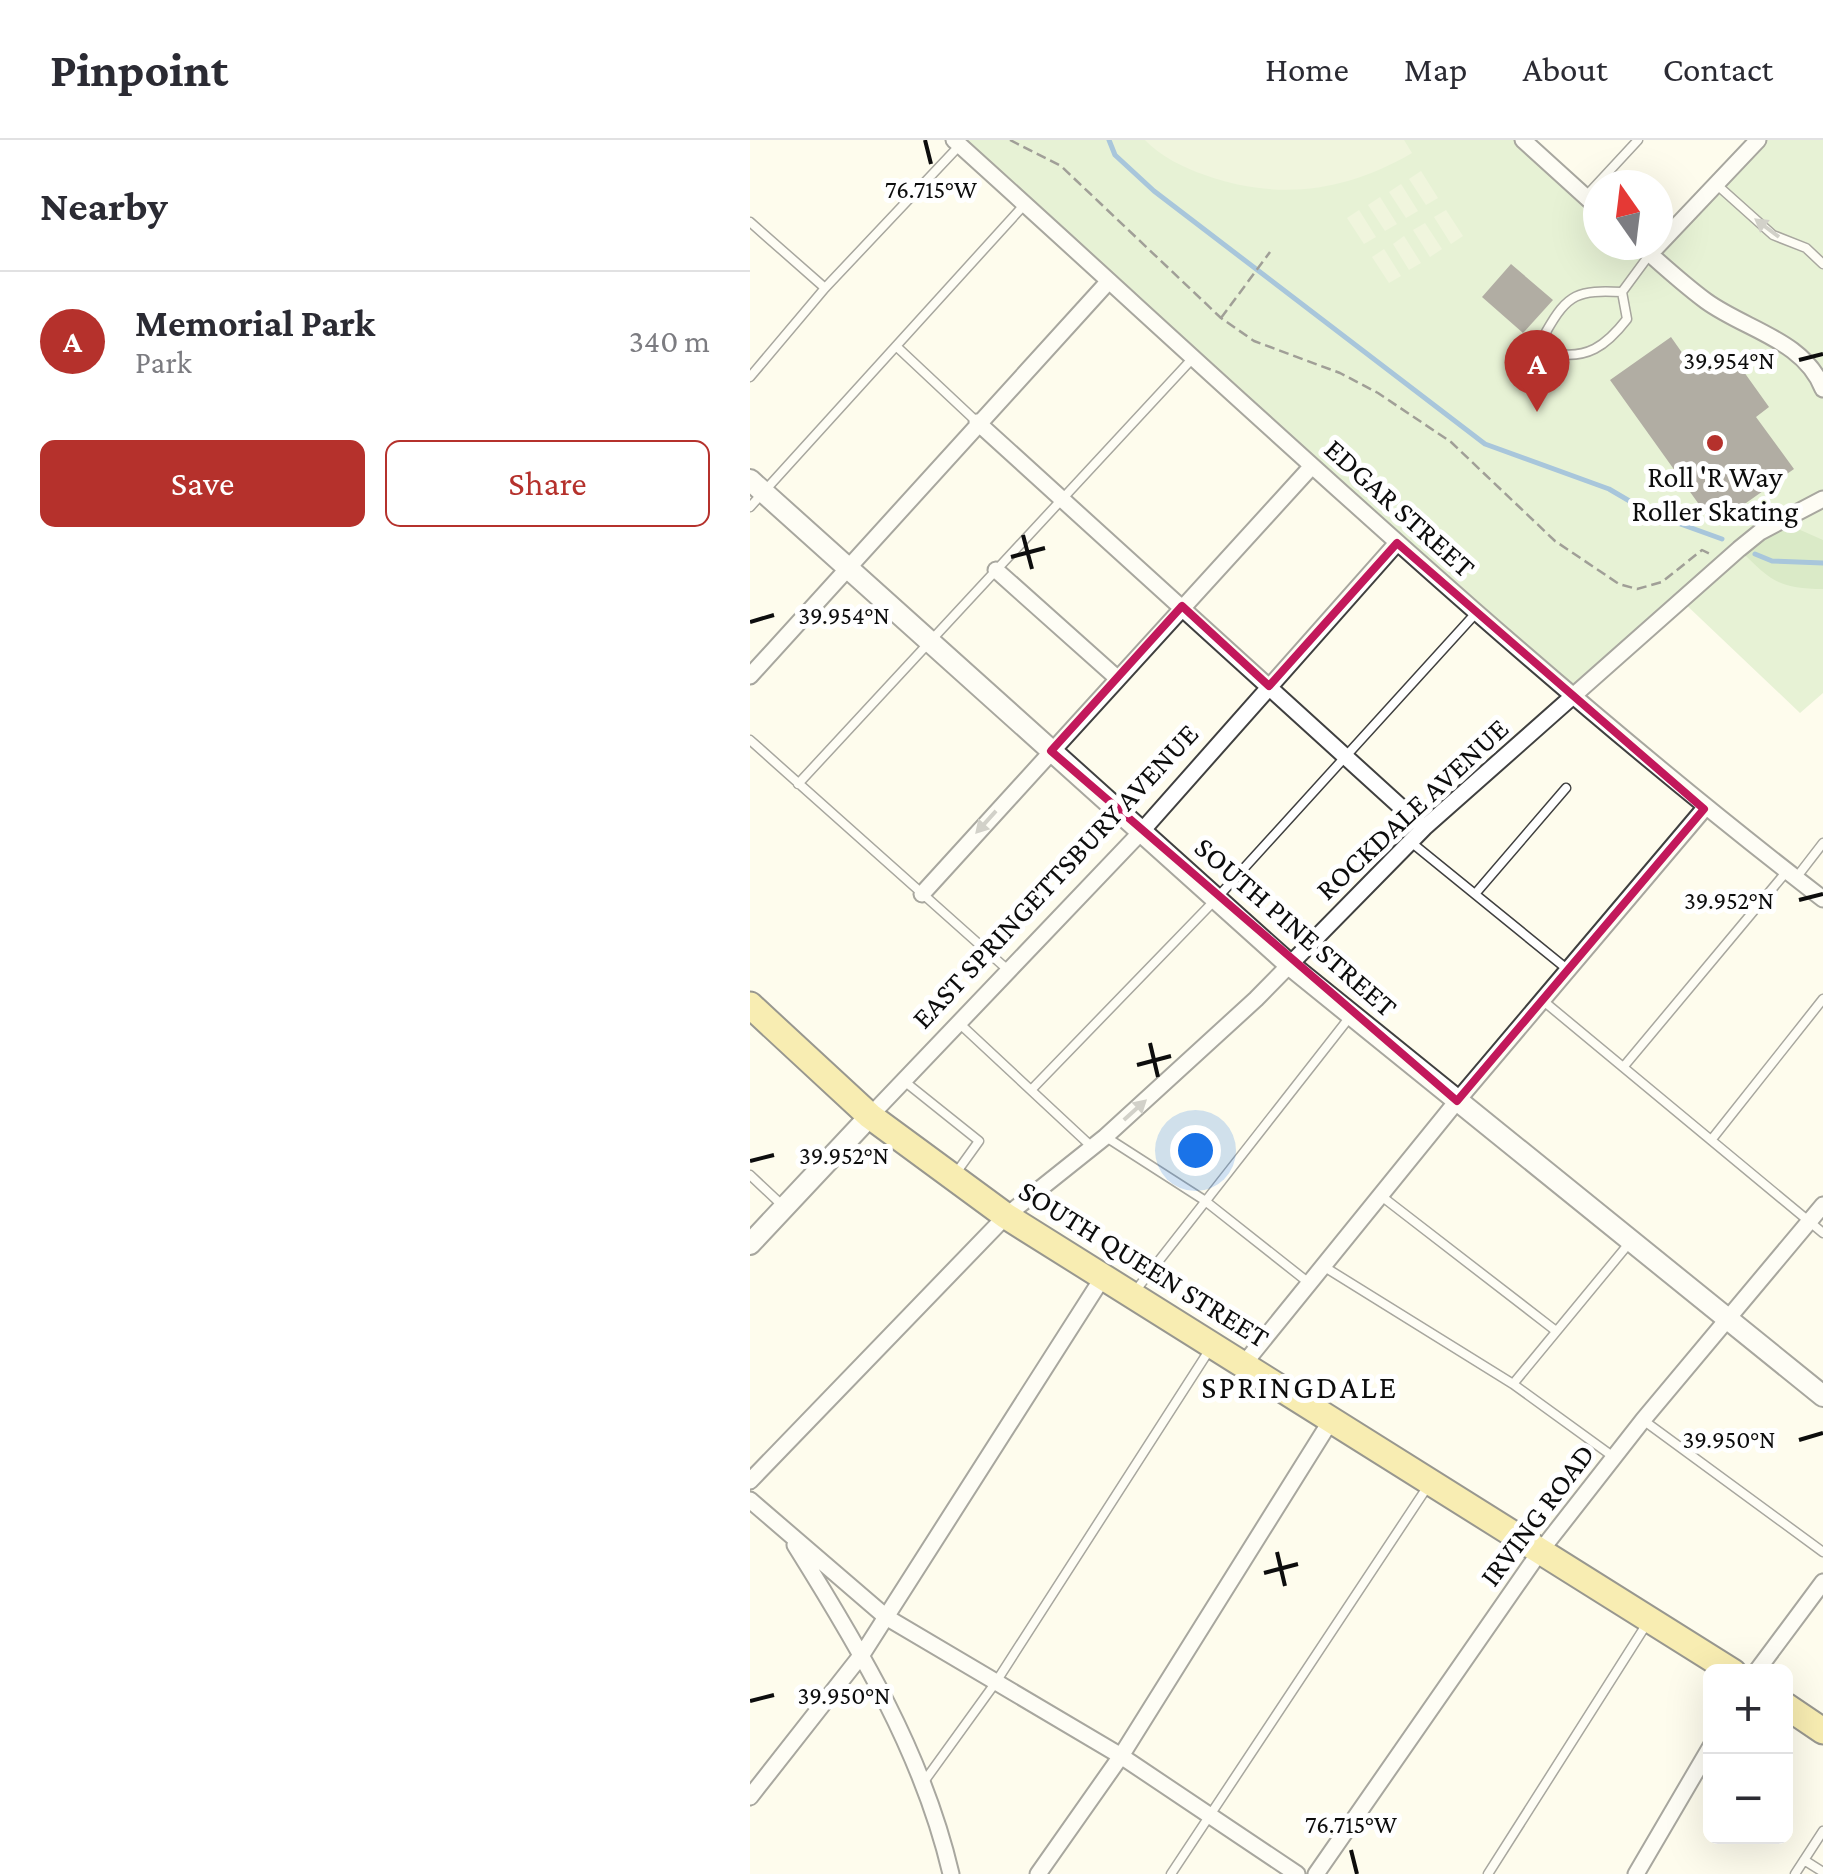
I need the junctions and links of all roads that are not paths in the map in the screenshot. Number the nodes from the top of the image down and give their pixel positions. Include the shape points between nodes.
1 (1522, 140) edge
2 (1638, 140) edge
3 (1758, 140) edge
4 (957, 142) edge
5 (1616, 170) edge
6 (1716, 184) junction
7 (1583, 194) edge
8 (1025, 204) junction
9 (750, 222) edge
10 (1673, 224) edge
11 (1640, 260) edge
12 (1657, 260) edge
13 (1823, 264) edge
14 (1108, 282) junction
15 (825, 288) junction
16 (1622, 292) junction
17 (896, 346) junction
18 (1192, 359) junction
19 (750, 377) edge
20 (1823, 389) edge
21 (978, 422) junction
22 (1312, 466) junction
23 (755, 493) edge
24 (1062, 497) junction
25 (1823, 499) edge
26 (1397, 543) junction
27 (845, 568) junction
28 (996, 570) junction
29 (1182, 606) junction
30 (1476, 612) junction
31 (929, 643) junction
32 (750, 676) edge
33 (1117, 678) junction
34 (1269, 686) junction
35 (1572, 698) junction
36 (750, 740) edge
37 (1051, 751) junction
38 (1346, 756) junction
39 (798, 784) junction
40 (1566, 788) dead end
41 (1704, 809) junction
42 (1424, 828) junction
43 (1141, 832) junction
44 (1412, 843) junction
45 (1823, 843) edge
46 (1792, 875) junction
47 (922, 894) junction
48 (1476, 894) junction
49 (1216, 899) junction
50 (1823, 899) edge
51 (1290, 965) junction
52 (1567, 969) junction
53 (1009, 972) junction
54 (1823, 998) edge
55 (1541, 999) junction
56 (750, 1004) edge
57 (1351, 1016) junction
58 (960, 1024) junction
59 (1625, 1065) junction
60 (904, 1081) junction
61 (1033, 1088) junction
62 (1457, 1101) junction
63 (870, 1116) junction
64 (1712, 1138) junction
65 (1099, 1142) junction
66 (750, 1174) edge
67 (952, 1180) junction
68 (1380, 1195) junction
69 (1204, 1200) junction
70 (1823, 1205) edge
71 (786, 1208) junction
72 (1006, 1216) junction
73 (1809, 1222) junction
74 (1823, 1233) edge
75 (1631, 1240) junction
76 (750, 1244) edge
77 (1323, 1266) junction
78 (1102, 1276) junction
79 (1310, 1283) junction
80 (1133, 1294) junction
81 (1728, 1318) junction
82 (1556, 1331) junction
83 (1212, 1345) junction
84 (1243, 1365) junction
85 (1513, 1384) junction
86 (1823, 1396) edge
87 (1643, 1420) junction
88 (1330, 1422) junction
89 (1615, 1458) junction
90 (750, 1480) edge
91 (1429, 1484) junction
92 (750, 1500) edge
93 (788, 1533) junction
94 (1823, 1552) edge
95 (1538, 1553) junction
96 (1823, 1582) edge
97 (886, 1617) junction
98 (1650, 1620) junction
99 (862, 1654) junction
100 (1720, 1664) edge
101 (1762, 1664) edge
102 (996, 1682) junction
103 (1793, 1711) edge
104 (1823, 1730) edge
105 (1705, 1754) edge
106 (1121, 1756) junction
107 (924, 1783) junction
108 (750, 1797) edge
109 (1210, 1814) junction
110 (1823, 1831) edge
111 (1804, 1860) junction
112 (1823, 1872) edge
113 (951, 1874) edge
114 (1038, 1874) edge
115 (1171, 1874) edge
116 (1297, 1874) edge
117 (1316, 1874) edge
118 (1488, 1874) edge
119 (1636, 1874) edge
120 (1795, 1874) edge

1 - 7 street
2 - 5 lane
3 - 6 street
4 - 8 street, EDGAR STREET
4 - 15 lane
6 - 10 street
13 -> 6 lane via 1806,248 1773,235
8 - 14 street, EDGAR STREET
8 - 17 lane
9 - 15 lane
11 - 16 lane
12 - 20 street via 1708,302 1792,348 1817,372
14 - 18 street, EDGAR STREET
14 - 21 street
15 - 19 lane
16 - 16 lane via 1628,319 1615,334 1592,353 1552,353 1546,332 1570,296
17 - 21 lane
17 - 23 lane
18 - 22 street, EDGAR STREET
18 - 24 lane
21 - 24 street
21 - 27 street
22 - 26 street, EDGAR STREET
22 - 29 street
23 - 27 street, SOUTH PINE STREET
24 - 28 lane
24 - 29 street
25 - 35 street, ROCKDALE AVENUE via 1760,532
26 - 30 street, EDGAR STREET
26 - 34 street, EAST SPRINGETTSBURY AVENUE
27 - 31 street, SOUTH PINE STREET
27 - 32 street
28 - 31 lane
28 - 33 street
29 - 33 street
29 - 34 street
30 - 35 street, EDGAR STREET
30 - 38 lane
31 - 37 street, SOUTH PINE STREET
31 - 39 lane
33 - 37 street
34 - 38 street
34 - 43 street, EAST SPRINGETTSBURY AVENUE
35 - 41 street, EDGAR STREET
35 - 42 street, ROCKDALE AVENUE
36 - 39 lane
37 - 43 street, SOUTH PINE STREET
37 -> 47 street
38 - 42 street
38 - 49 lane
39 - 47 lane
40 - 48 lane
41 - 46 street, EDGAR STREET
41 - 52 street
42 - 44 street, ROCKDALE AVENUE
43 - 49 street, SOUTH PINE STREET
43 - 53 street, EAST SPRINGETTSBURY AVENUE
44 - 48 lane
44 - 51 street, ROCKDALE AVENUE
45 - 46 lane
46 - 50 street, EDGAR STREET
46 - 59 lane
47 - 53 lane
48 - 52 lane
49 - 51 street, SOUTH PINE STREET
49 - 61 lane
51 - 57 street, SOUTH PINE STREET
65 -> 51 street, ROCKDALE AVENUE
52 - 55 street
53 - 58 street, EAST SPRINGETTSBURY AVENUE
54 - 64 lane
55 - 59 lane
55 - 62 street
56 - 63 main road, SOUTH QUEEN STREET
57 - 62 street, SOUTH PINE STREET
57 - 69 lane
58 - 60 street, EAST SPRINGETTSBURY AVENUE
58 - 61 lane
59 - 64 lane
60 - 63 street, EAST SPRINGETTSBURY AVENUE
60 - 67 lane via 979,1141
61 - 65 lane
62 - 68 street
62 - 75 street, SOUTH PINE STREET
63 - 67 main road, SOUTH QUEEN STREET
63 - 71 street, EAST SPRINGETTSBURY AVENUE
64 - 73 lane
65 - 69 lane
65 - 72 street, ROCKDALE AVENUE
66 - 71 lane
67 - 72 main road, SOUTH QUEEN STREET
68 - 77 street
68 - 82 lane
69 - 79 lane
69 - 80 lane
70 - 73 street, IRVING ROAD
71 - 76 street, EAST SPRINGETTSBURY AVENUE
72 - 78 main road, SOUTH QUEEN STREET
72 - 90 street, ROCKDALE AVENUE
73 - 74 lane
73 - 81 street, IRVING ROAD
75 - 81 street, SOUTH PINE STREET
75 - 82 lane
77 - 79 street
77 - 85 lane
78 - 80 main road, SOUTH QUEEN STREET
78 - 97 street
79 - 84 street
80 - 83 main road, SOUTH QUEEN STREET
81 - 86 street, SOUTH PINE STREET
81 - 87 street, IRVING ROAD
82 - 85 lane
83 - 84 main road, SOUTH QUEEN STREET
83 - 102 lane
84 - 88 main road, SOUTH QUEEN STREET
85 - 89 lane
87 - 89 street, IRVING ROAD
87 - 94 lane
88 - 91 main road, SOUTH QUEEN STREET
88 - 106 street
89 - 95 street, IRVING ROAD
91 - 95 main road, SOUTH QUEEN STREET
91 - 109 lane
92 - 93 street
93 - 97 street
93 - 99 street
95 - 98 main road, SOUTH QUEEN STREET
95 - 117 street, IRVING ROAD
96 - 101 street
97 - 99 street
97 - 102 street
98 - 100 main road, SOUTH QUEEN STREET
98 - 118 lane
99 - 107 street
99 - 108 street
102 - 106 street
102 - 107 lane
103 - 104 main road
105 - 119 street
106 - 109 street
106 - 114 street
107 - 113 street
109 - 115 lane
109 - 116 street
110 - 111 lane
111 - 112 lane
111 - 120 lane

